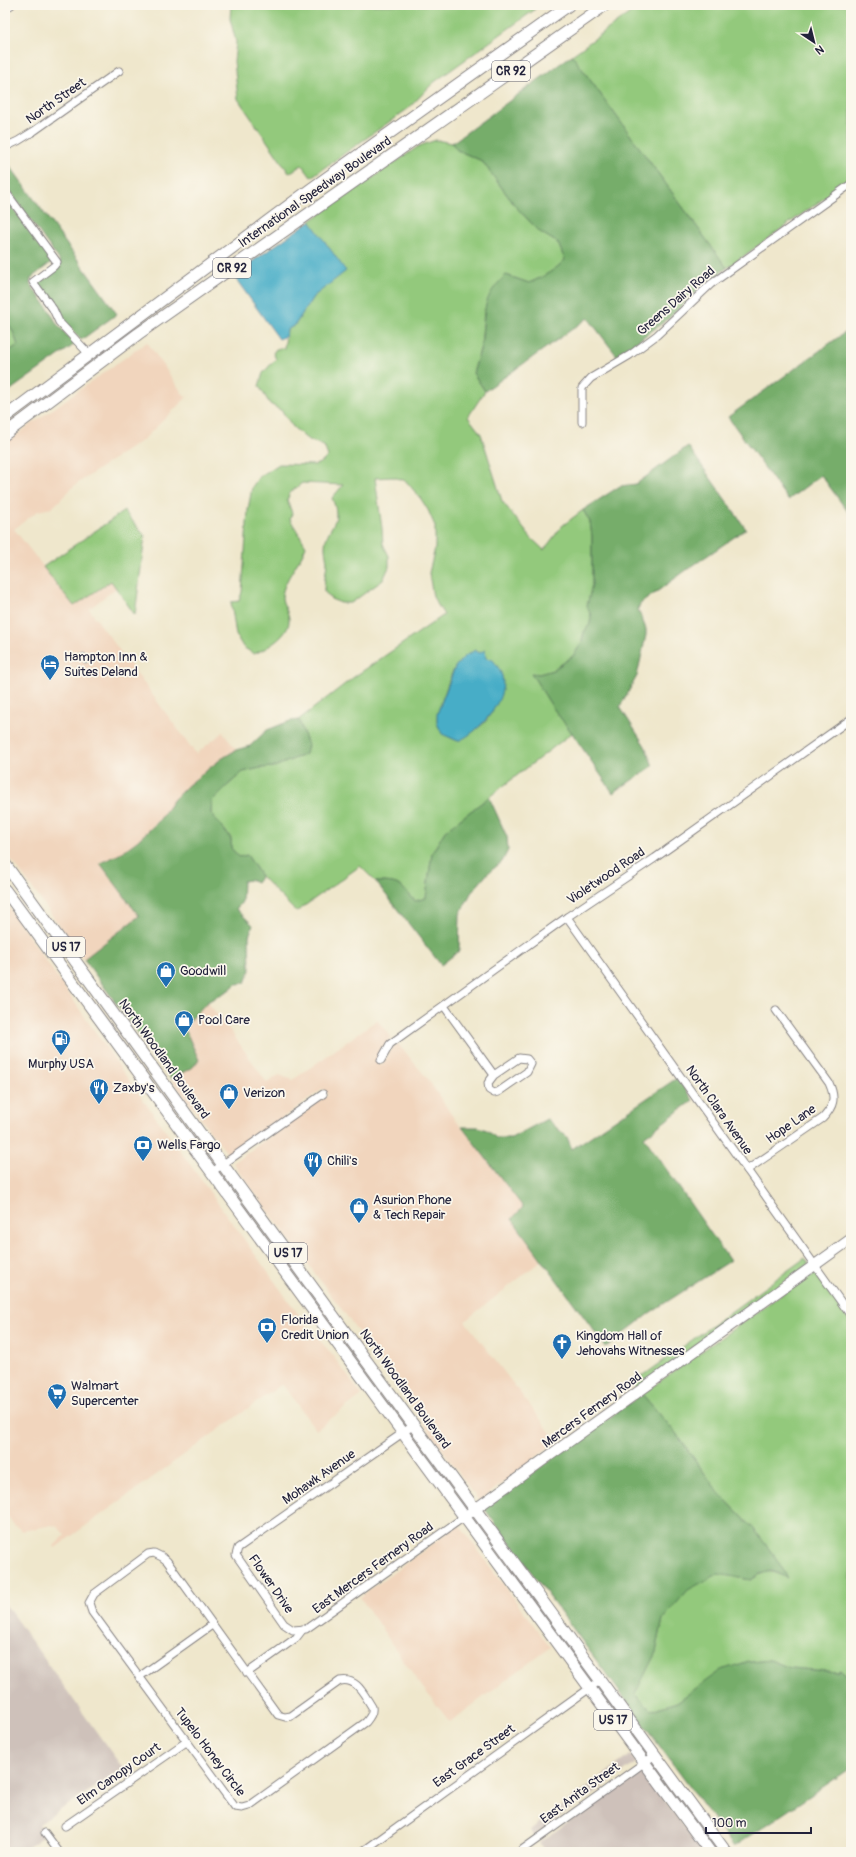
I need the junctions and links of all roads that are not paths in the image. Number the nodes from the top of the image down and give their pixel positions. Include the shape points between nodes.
1 (11, 5) edge
2 (569, 5) edge
3 (605, 5) edge
4 (5, 9) edge
5 (119, 71) dead end
6 (5, 147) edge
7 (851, 184) edge
8 (5, 191) edge
9 (8, 201) edge
10 (132, 322) junction
11 (138, 334) junction
12 (89, 354) junction
13 (46, 387) junction
14 (53, 398) junction
15 (5, 417) edge
16 (582, 422) dead end
17 (5, 434) edge
18 (851, 719) edge
19 (5, 864) edge
20 (5, 869) edge
21 (16, 878) junction
22 (5, 890) edge
23 (567, 917) junction
24 (73, 982) junction
25 (96, 990) junction
26 (87, 1000) junction
27 (444, 1006) junction
28 (776, 1010) dead end
29 (115, 1016) junction
30 (381, 1060) dead end
31 (494, 1075) junction
32 (323, 1094) dead end
33 (223, 1165) junction
34 (746, 1170) junction
35 (212, 1172) junction
36 (851, 1239) edge
37 (814, 1266) junction
38 (851, 1316) edge
39 (352, 1341) junction
40 (342, 1349) junction
41 (414, 1425) junction
42 (403, 1433) junction
43 (475, 1509) junction
44 (464, 1517) junction
45 (238, 1548) joint
46 (539, 1595) junction
47 (528, 1603) junction
48 (212, 1625) junction
49 (303, 1629) junction
50 (293, 1630) joint
51 (247, 1673) junction
52 (139, 1677) junction
53 (601, 1680) junction
54 (590, 1688) junction
55 (186, 1742) junction
56 (655, 1755) junction
57 (644, 1762) junction
58 (65, 1826) dead end
59 (45, 1833) dead end
60 (59, 1852) edge
61 (362, 1852) edge
62 (519, 1852) edge
63 (710, 1852) edge
64 (726, 1852) edge

1 - 4 street
2 - 10 main road, International Speedway Boulevard / CR 92 via 311,188
3 - 11 main road, International Speedway Boulevard / CR 92
5 - 6 street, North Street via 28,135
7 - 16 street, Greens Dairy Road via 711,284 657,335 630,355 591,378 582,388
8 - 9 street
9 - 12 street via 56,262 33,282 53,309 59,322
10 - 11 main road
10 - 12 main road, International Speedway Boulevard / CR 92
11 - 14 main road, International Speedway Boulevard / CR 92
12 - 13 main road, International Speedway Boulevard / CR 92
13 - 14 main road
13 - 15 main road, International Speedway Boulevard / CR 92
14 - 17 main road, International Speedway Boulevard / CR 92
18 - 23 street, Violetwood Road
19 - 21 main road, North Woodland Boulevard / US 17
20 - 21 main road
21 - 25 main road, North Woodland Boulevard / US 17
22 - 24 main road, North Woodland Boulevard / US 17
23 - 27 street, Violetwood Road
23 - 34 street, North Clara Avenue
24 - 25 main road via 86,990
24 - 26 main road, North Woodland Boulevard / US 17
25 - 29 main road, North Woodland Boulevard / US 17
26 - 29 main road via 100,1004
26 - 35 main road, North Woodland Boulevard / US 17
27 - 30 street, Violetwood Road via 390,1044
27 - 31 street
28 - 34 street, Hope Lane via 829,1084 834,1101 823,1118
29 - 33 main road, North Woodland Boulevard / US 17
31 - 31 street via 519,1058 526,1059 531,1064 528,1072 494,1093 489,1090 488,1083
32 - 33 street
33 - 35 street
33 - 39 main road, North Woodland Boulevard / US 17
34 - 37 street, North Clara Avenue
35 - 40 main road, North Woodland Boulevard / US 17
36 - 37 street, Mercers Fernery Road
37 - 38 street, North Clara Avenue
37 - 43 street, Mercers Fernery Road
39 - 40 street
39 - 41 main road, North Woodland Boulevard / US 17
40 - 42 main road, North Woodland Boulevard / US 17
41 - 42 street, Mohawk Avenue
41 - 43 main road, North Woodland Boulevard / US 17
42 - 44 main road, North Woodland Boulevard / US 17
42 - 45 street, Mohawk Avenue
43 - 44 street, Mercers Fernery Road
43 - 46 main road, North Woodland Boulevard / US 17
44 - 47 main road, North Woodland Boulevard / US 17
44 - 49 street, East Mercers Fernery Road via 317,1623
45 - 50 street, Flower Drive via 236,1555 284,1624
46 - 47 street
46 - 53 main road, North Woodland Boulevard / US 17
47 - 54 main road, North Woodland Boulevard / US 17
48 - 51 street, Tupelo Honey Circle
48 - 52 street
48 - 52 street, Tupelo Honey Circle via 167,1561 154,1553 148,1554 94,1594 89,1603 92,1612
49 - 50 street, East Mercers Fernery Road
49 - 51 street via 296,1638
51 - 55 street, Tupelo Honey Circle via 278,1714 285,1717 292,1716 346,1680 356,1684 373,1712 366,1722 249,1806 242,1808 232,1804
52 - 55 street, Tupelo Honey Circle
53 - 54 street, East Grace Street
53 - 56 main road, North Woodland Boulevard / US 17
54 - 57 main road, North Woodland Boulevard / US 17
54 - 61 street, East Grace Street
55 - 58 street, Elm Canopy Court
56 - 57 street, East Anita Street
56 - 64 main road, North Woodland Boulevard / US 17
57 - 62 street, East Anita Street
57 - 63 main road, North Woodland Boulevard / US 17
59 - 60 street

